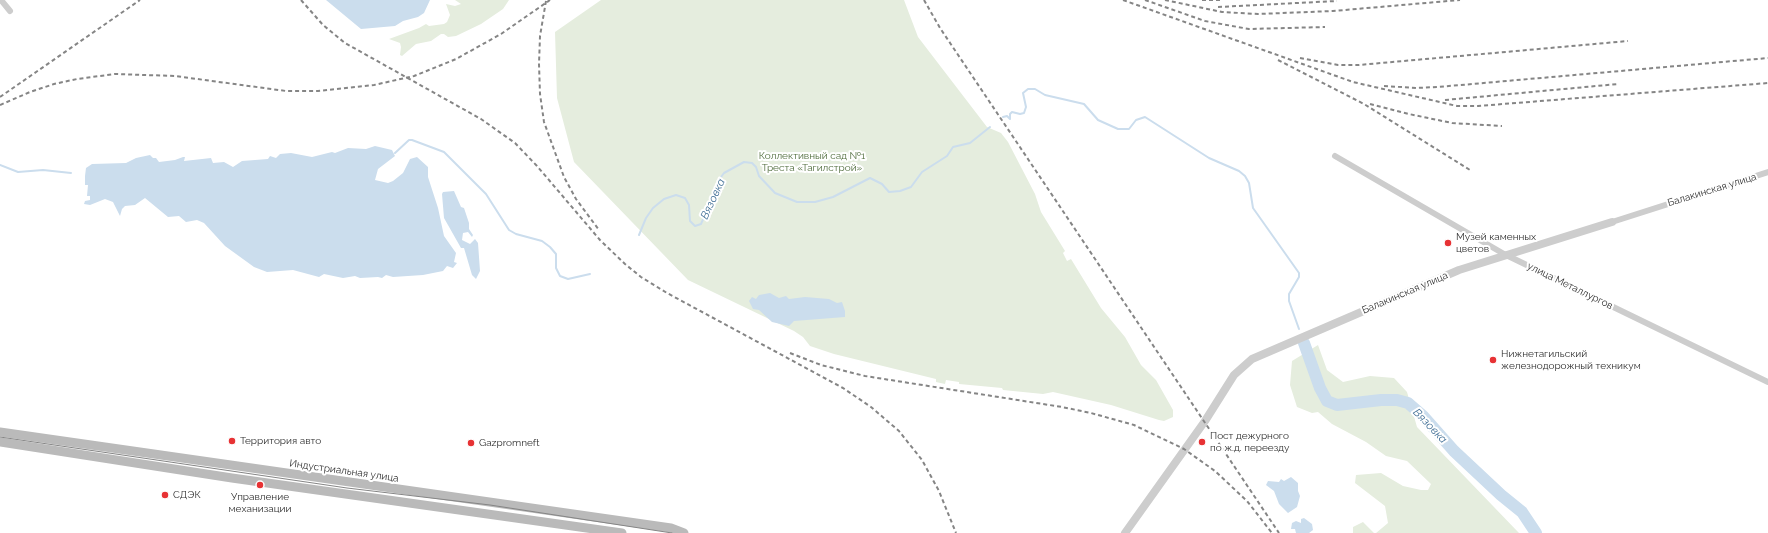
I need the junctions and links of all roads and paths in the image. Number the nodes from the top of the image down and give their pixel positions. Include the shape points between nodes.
1 (1, 0) edge
2 (10, 11) dead end
3 (1336, 156) dead end
4 (1768, 172) edge
5 (1612, 222) joint
6 (1504, 254) junction
7 (1768, 382) edge
8 (0, 432) edge
9 (0, 442) edge
10 (622, 533) edge
11 (684, 533) edge
12 (1125, 533) edge

1 - 2 street
3 - 6 street, улица Металлургов
4 - 5 street, Балакинская улица
5 - 6 street, Балакинская улица
6 - 7 street, улица Металлургов
6 - 12 street, Балакинская улица via 1425,284 1267,352 1245,364 1234,375 1205,421
8 - 11 main road, Индустриальная улица via 671,528
9 - 10 main road via 232,478

